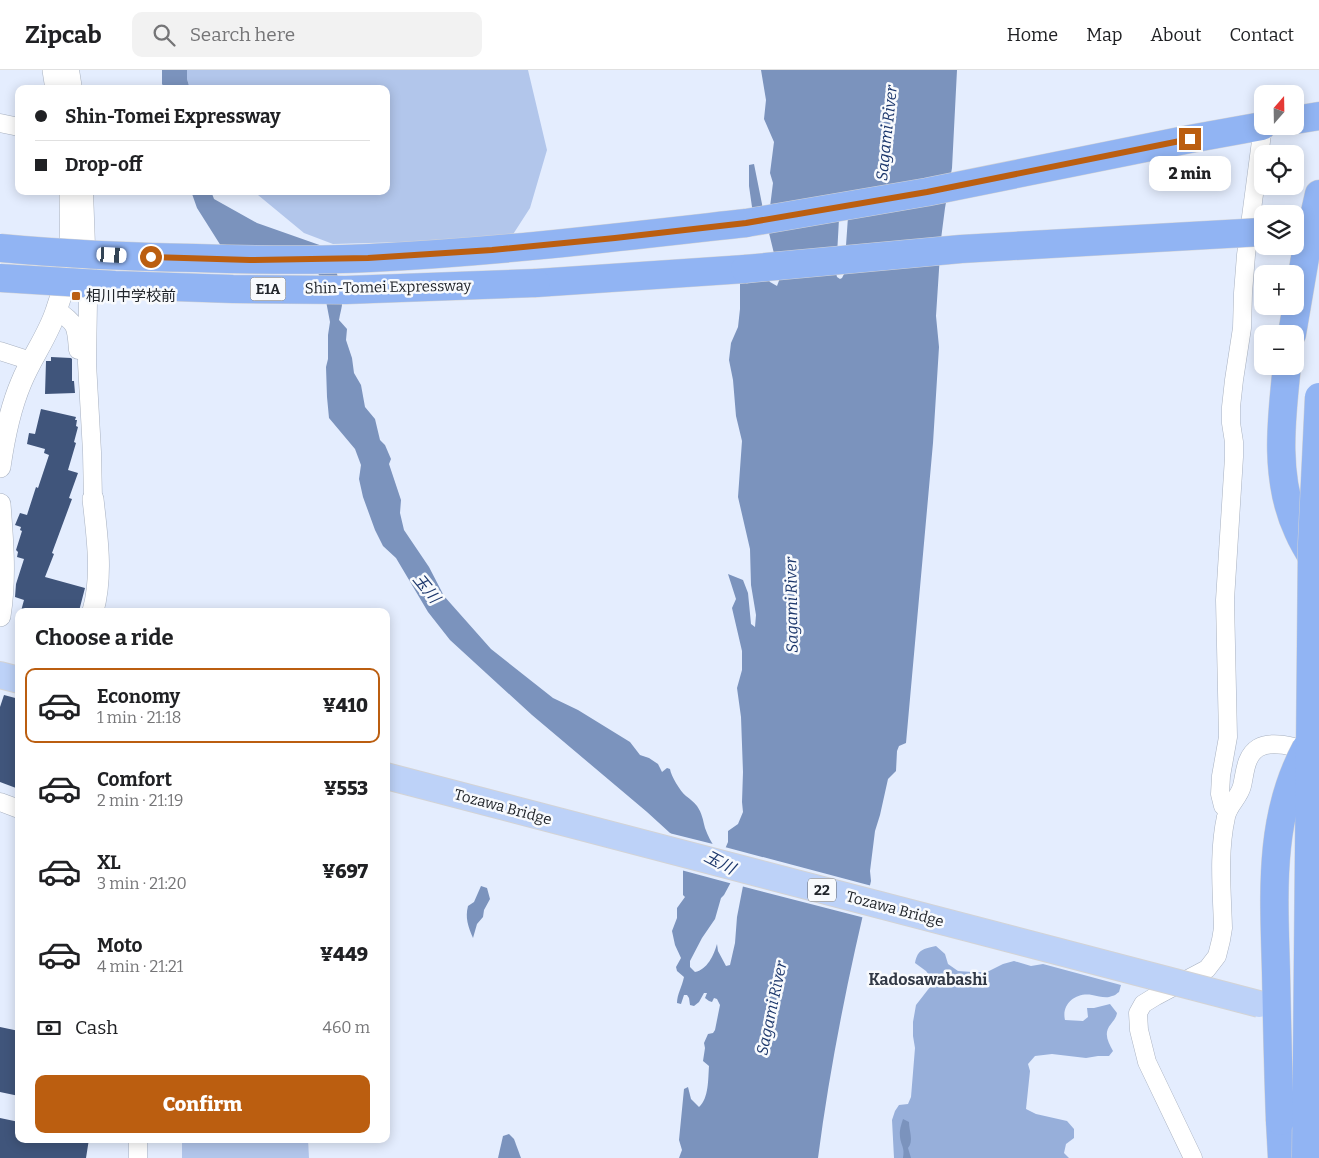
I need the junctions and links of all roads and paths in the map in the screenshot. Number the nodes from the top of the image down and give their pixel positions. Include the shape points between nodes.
1 (53, 70) edge
2 (70, 70) edge
3 (55, 85) edge
4 (72, 85) edge
5 (1319, 116) edge
6 (1304, 118) edge
7 (0, 122) edge
8 (15, 126) edge
9 (1254, 128) edge
10 (1262, 135) edge
11 (1319, 194) edge
12 (70, 195) edge
13 (84, 195) edge
14 (1319, 229) edge
15 (1304, 230) edge
16 (1254, 232) edge
17 (0, 248) edge
18 (0, 278) edge
19 (57, 310) junction
20 (1294, 325) edge
21 (0, 351) edge
22 (31, 362) junction
23 (1286, 375) edge
24 (1319, 397) edge
25 (0, 467) edge
26 (93, 500) junction
27 (0, 504) edge
28 (1319, 568) edge
29 (94, 608) edge
30 (0, 616) edge
31 (0, 675) edge
32 (15, 679) edge
33 (1319, 727) edge
34 (1319, 756) edge
35 (390, 777) edge
36 (0, 802) edge
37 (15, 808) edge
38 (1228, 810) junction
39 (1319, 1019) edge
40 (138, 1143) edge
41 (138, 1158) edge
42 (1193, 1158) edge
43 (1282, 1158) edge
44 (1306, 1158) edge

1 - 3 street
2 - 4 street
5 - 6 highway
7 - 8 street
9 - 17 highway, Shin-Tomei Expressway / E1A, bridge via 927,192 746,223 492,250 368,258 250,260
10 - 38 street via 1231,407 1234,442 1225,600 1228,736 1220,794 1223,806
11 - 20 highway
12 - 19 street via 70,241
13 - 26 street
14 - 15 highway
16 - 18 highway, Shin-Tomei Expressway / E1A, bridge via 961,248 745,269 536,283 346,290 115,286
19 - 22 street
19 - 26 street via 72,321 76,331 84,451
21 - 22 street
22 - 25 street via 14,401
23 - 28 highway, bridge via 1282,423 1284,487 1297,530
24 - 44 highway, bridge via 1312,544
26 - 29 street via 98,567
27 - 30 street via 4,585
31 - 32 main road
33 - 43 highway, bridge via 1290,783 1282,808 1275,858
34 - 38 street via 1284,745 1258,748 1251,754 1239,794
35 - 39 main road, Tozawa Bridge / 22, bridge
36 - 37 street
38 - 42 street via 1221,848 1222,928 1217,956 1207,969 1143,1004 1138,1013 1147,1062
40 - 41 street

